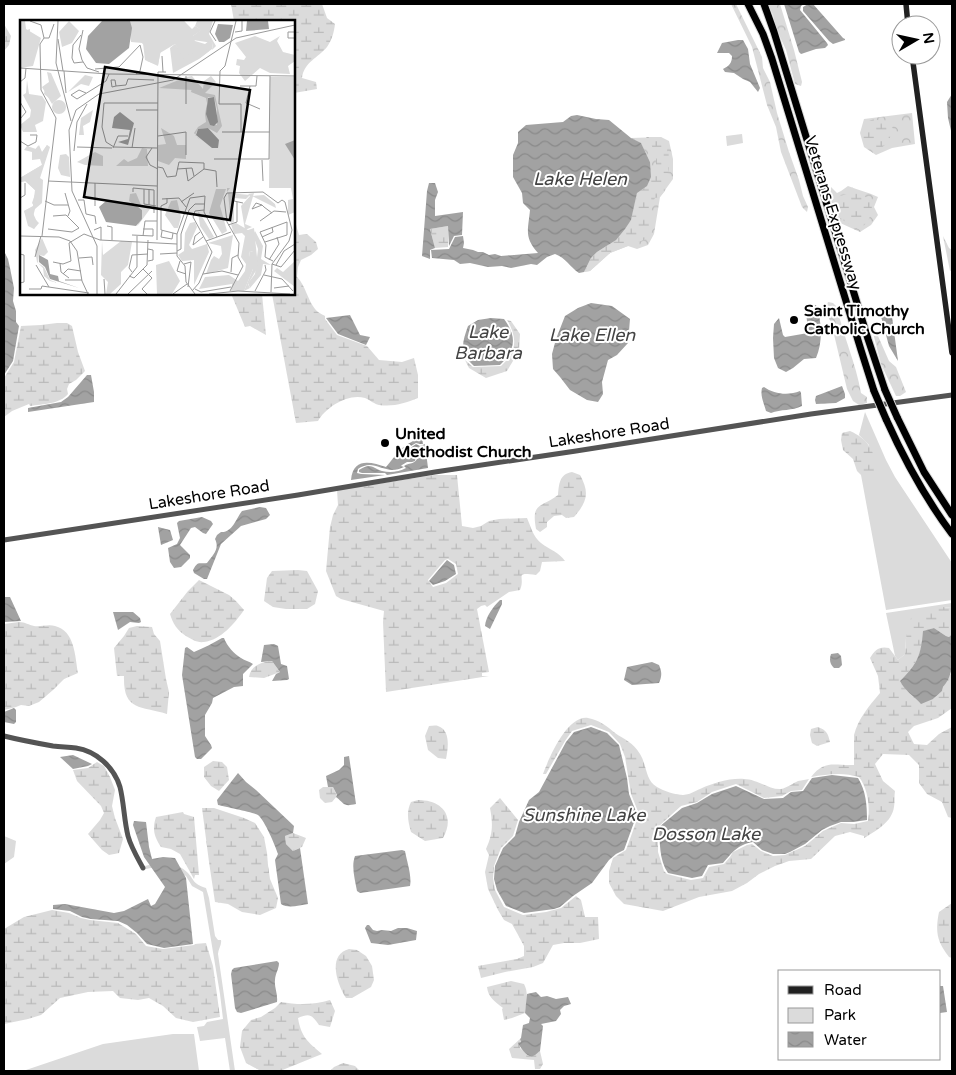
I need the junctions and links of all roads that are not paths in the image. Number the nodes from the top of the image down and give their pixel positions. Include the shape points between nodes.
1 (748, 4) edge
2 (764, 4) edge
3 (913, 65) edge
4 (952, 353) edge
5 (952, 395) edge
6 (952, 515) edge
7 (952, 534) edge
8 (4, 540) edge
9 (4, 736) edge
10 (142, 868) dead end

1 - 7 highway, Veterans Expressway, bridge via 772,59 874,391 919,484
2 - 6 highway, Veterans Expressway, bridge via 886,390 924,472
3 - 4 main road
5 - 8 street, Lakeshore Road
9 - 10 street via 85,750 107,764 120,786 128,836

